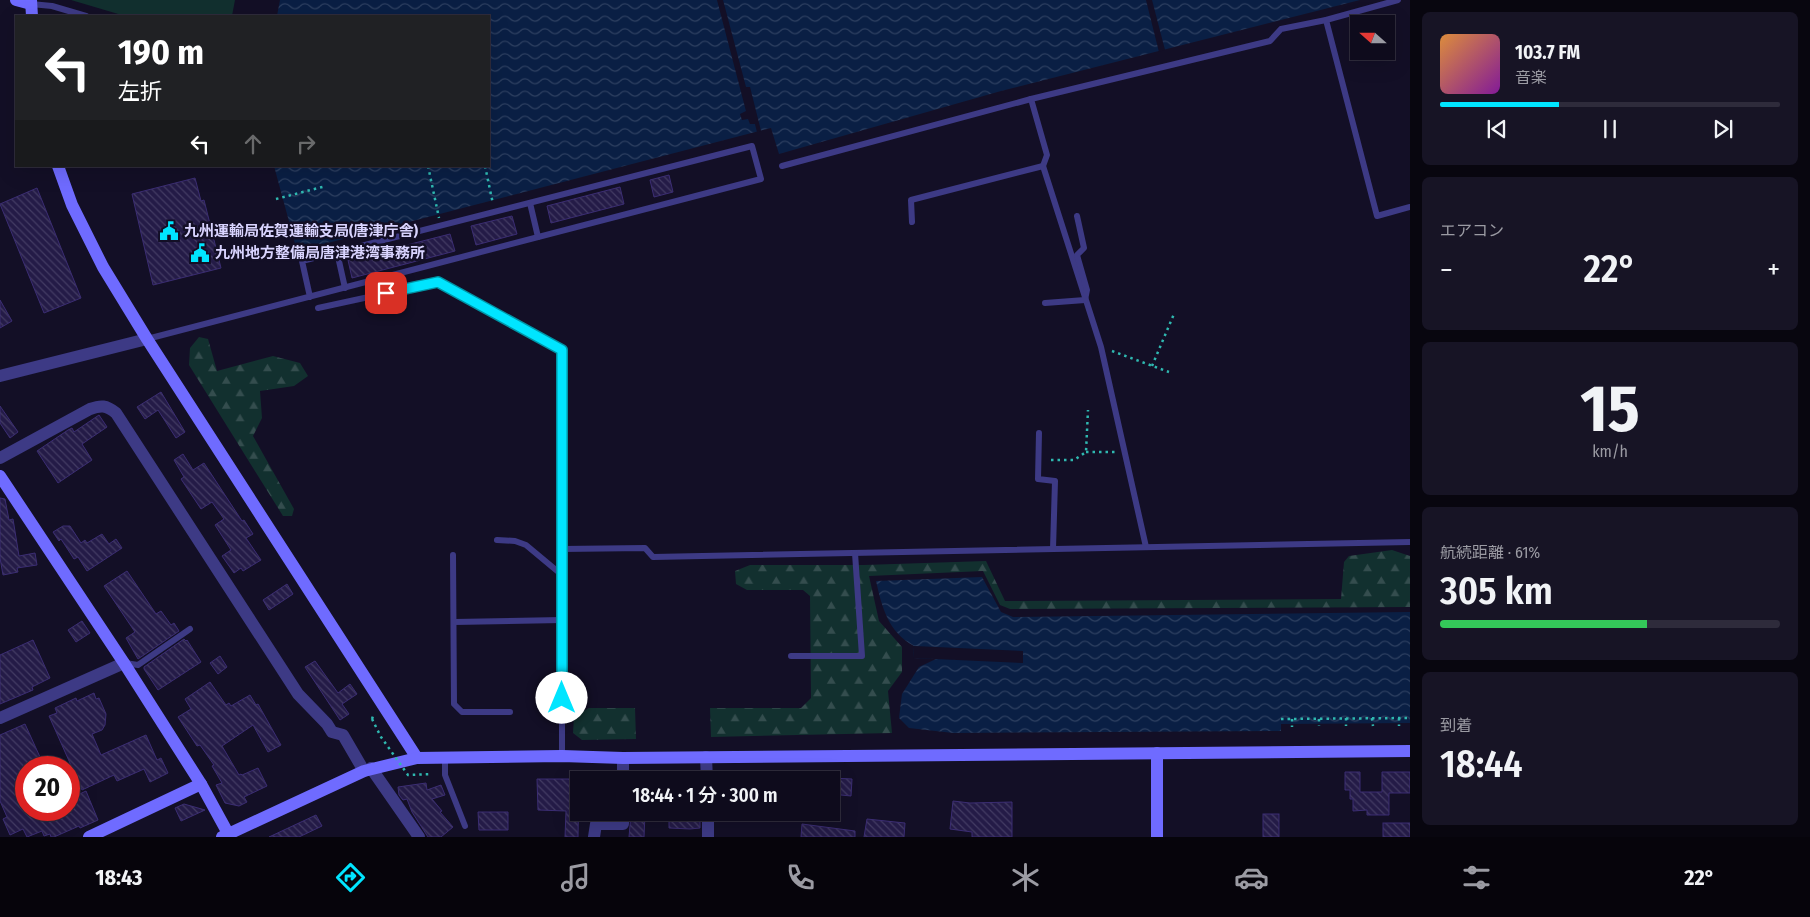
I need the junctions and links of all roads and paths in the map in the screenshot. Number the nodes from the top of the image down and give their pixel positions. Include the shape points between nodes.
1 (16, 0) edge
2 (1398, 0) edge
3 (32, 7) edge
4 (83, 15) edge
5 (1326, 20) junction
6 (1031, 99) junction
7 (782, 166) dead end
8 (1043, 166) junction
9 (58, 167) edge
10 (428, 167) edge
11 (485, 167) edge
12 (326, 186) dead end
13 (276, 199) dead end
14 (530, 202) junction
15 (493, 206) dead end
16 (1410, 208) edge
17 (1077, 216) dead end
18 (439, 220) dead end
19 (912, 222) dead end
20 (538, 237) junction
21 (336, 252) junction
22 (345, 288) junction
23 (310, 297) junction
24 (1084, 300) junction
25 (1045, 303) dead end
26 (318, 308) dead end
27 (1174, 314) dead end
28 (147, 339) junction
29 (1101, 347) junction
30 (1152, 366) junction
31 (1169, 372) dead end
32 (0, 376) edge
33 (1088, 410) dead end
34 (1039, 432) dead end
35 (1086, 452) junction
36 (1124, 452) junction
37 (0, 458) edge
38 (1050, 460) dead end
39 (0, 476) edge
40 (497, 540) dead end
41 (1410, 542) edge
42 (1146, 547) junction
43 (562, 548) junction
44 (1053, 549) junction
45 (854, 553) junction
46 (453, 555) dead end
47 (562, 574) junction
48 (562, 620) junction
49 (454, 622) junction
50 (190, 629) dead end
51 (791, 656) dead end
52 (124, 663) junction
53 (510, 712) dead end
54 (374, 713) dead end
55 (0, 718) edge
56 (1346, 718) junction
57 (1372, 718) junction
58 (1399, 718) junction
59 (1410, 718) edge
60 (1281, 719) dead end
61 (1292, 719) junction
62 (1319, 719) junction
63 (1319, 726) dead end
64 (1346, 726) dead end
65 (1372, 726) dead end
66 (1400, 726) dead end
67 (1292, 727) dead end
68 (1410, 751) edge
69 (1157, 753) junction
70 (562, 756) junction
71 (445, 757) junction
72 (706, 757) junction
73 (417, 758) junction
74 (623, 758) junction
75 (368, 769) junction
76 (623, 771) edge
77 (707, 771) edge
78 (432, 774) dead end
79 (201, 784) junction
80 (623, 821) edge
81 (708, 821) edge
82 (465, 826) dead end
83 (227, 836) edge
84 (89, 837) edge
85 (419, 837) edge
86 (594, 837) edge
87 (708, 837) edge
88 (1157, 837) edge

1 - 3 street
2 - 5 lane
3 - 4 lane via 52,6
5 - 6 lane via 1281,29 1270,41
5 - 16 lane via 1377,216
6 - 7 lane
6 - 8 lane via 1047,155
8 - 19 lane via 911,200
8 - 24 lane
9 - 28 street via 72,205 103,267
10 - 18 path
11 - 15 path
12 - 13 path
14 - 20 lane
14 - 20 lane via 752,146 761,179
14 - 21 lane
17 - 24 lane via 1084,248 1077,255 1087,290
20 - 22 lane
21 - 22 lane
21 - 23 lane via 302,261
22 - 23 lane
23 - 28 lane
24 - 25 lane
24 - 29 lane
26 - 43 lane via 438,282 562,350
27 - 30 path
28 - 32 street
28 - 73 street
29 - 30 path
29 - 36 lane
30 - 31 path
33 - 35 path
34 - 44 lane via 1038,479 1055,481
35 - 36 path
35 - 38 path via 1074,460
36 - 42 lane
37 - 75 street via 90,409 108,407 116,413 298,694 332,732 343,735
39 - 52 street
40 - 47 lane via 526,545
41 - 42 lane
42 - 44 lane
43 - 45 lane via 645,548 653,556
43 - 47 lane
44 - 45 lane
45 - 51 lane via 862,656
46 - 49 lane
47 - 48 lane
48 - 49 lane
48 - 70 lane
49 - 53 lane via 454,704 457,709 462,712
50 - 52 lane via 138,665
52 - 55 street
52 - 79 street
54 - 78 path, bridge via 372,719 381,737 408,775
56 - 57 path
56 - 62 path
56 - 64 path
57 - 58 path
57 - 65 path
58 - 59 path
58 - 66 path
60 - 61 path
61 - 62 path
61 - 67 path
62 - 63 path
68 - 69 street
69 - 72 street
69 - 88 street
70 - 71 street
70 - 74 street
71 - 73 street
71 - 82 lane via 445,775
72 - 74 street
72 - 77 street
73 - 75 street
74 - 76 street
75 - 83 street
75 - 85 street
79 - 83 street
79 - 84 street
80 - 86 street via 623,824 596,824
81 - 87 street

